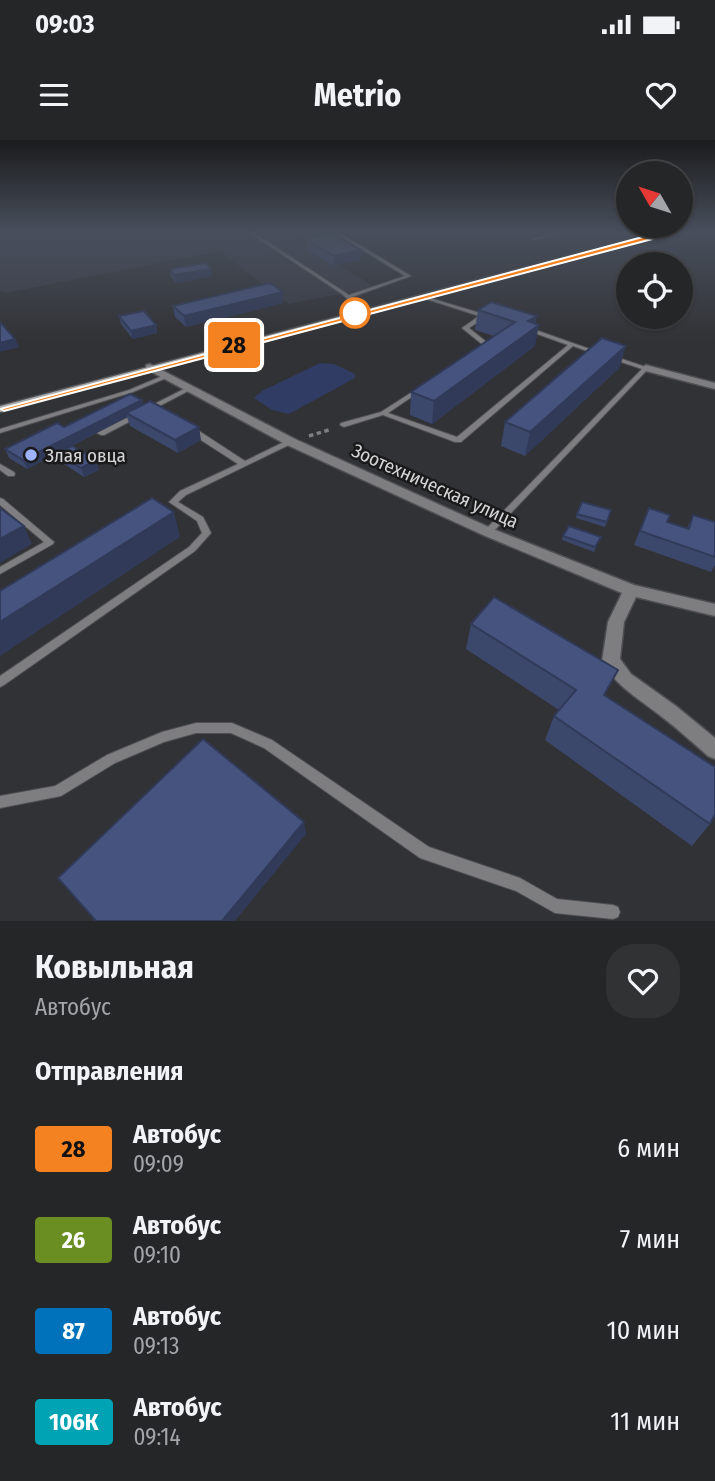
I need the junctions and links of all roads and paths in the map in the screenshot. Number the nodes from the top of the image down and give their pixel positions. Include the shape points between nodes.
1 (305, 268) edge
2 (396, 268) edge
3 (528, 268) edge
4 (422, 296) junction
5 (348, 297) junction
6 (364, 311) junction
7 (484, 315) junction
8 (496, 319) edge
9 (522, 327) edge
10 (571, 345) junction
11 (475, 353) edge
12 (150, 367) junction
13 (646, 368) junction
14 (167, 376) junction
15 (429, 383) edge
16 (715, 386) edge
17 (190, 388) junction
18 (154, 406) junction
19 (0, 409) edge
20 (383, 413) junction
21 (166, 414) edge
22 (344, 425) joint
23 (188, 428) edge
24 (0, 431) edge
25 (101, 433) edge
26 (291, 442) junction
27 (244, 464) junction
28 (0, 466) edge
29 (11, 474) dead end
30 (0, 501) edge
31 (488, 531) junction
32 (0, 571) edge
33 (631, 590) junction
34 (715, 610) edge
35 (0, 682) edge
36 (715, 750) edge
37 (0, 802) edge
38 (613, 912) dead end

1 - 5 lane
2 - 5 lane via 409,276
3 - 4 main road
4 - 6 main road
4 - 7 lane
5 - 6 lane
6 - 12 main road
7 - 8 lane
7 - 11 lane via 465,328 487,345
9 - 10 lane
10 - 13 lane
10 - 20 lane via 458,440
12 - 14 street, Зоотехническая улица
12 - 19 main road
13 - 16 street
13 - 31 lane
14 - 17 street, Зоотехническая улица
14 - 24 lane
15 - 20 lane
17 - 18 lane
17 - 26 street, Зоотехническая улица
18 - 21 lane
18 - 25 lane
20 - 22 lane
22 - 26 path
23 - 27 lane
26 - 27 lane
26 - 31 street, Зоотехническая улица
27 - 35 lane via 173,502 200,519 207,533 192,550
28 - 29 lane
30 - 32 lane via 50,542
31 - 33 street, Зоотехническая улица
33 - 34 street, Зоотехническая улица
33 - 36 street via 616,622 611,661 625,679
37 - 38 lane via 57,792 111,759 162,737 196,728 232,728 268,744 425,853 520,885 555,906

